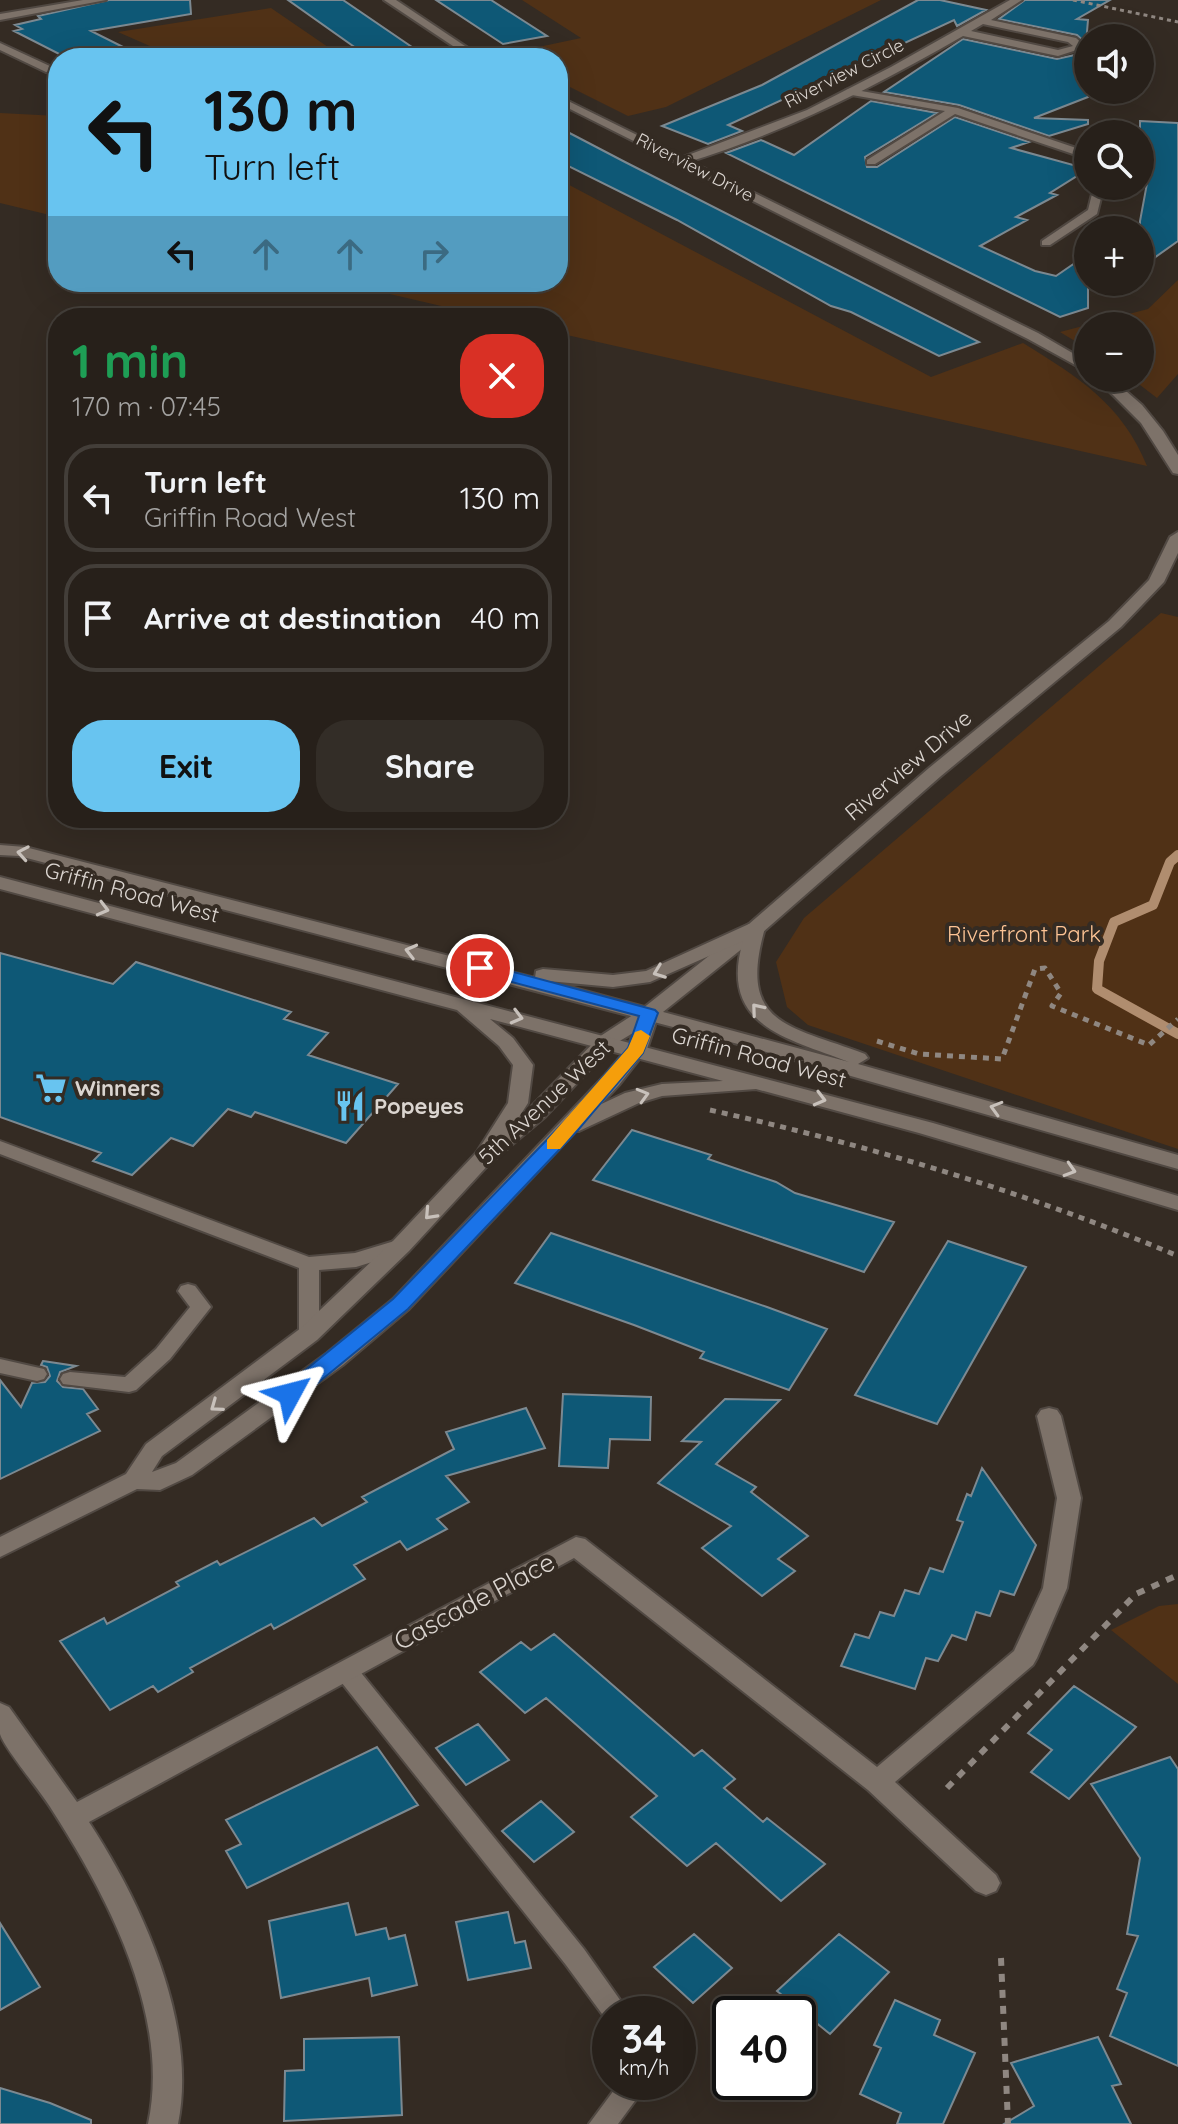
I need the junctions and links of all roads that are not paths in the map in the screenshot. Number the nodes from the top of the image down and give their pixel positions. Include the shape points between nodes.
1 (101, 0) edge
2 (389, 0) edge
3 (1017, 0) edge
4 (0, 17) edge
5 (982, 21) junction
6 (961, 32) junction
7 (0, 46) edge
8 (463, 48) edge
9 (48, 69) edge
10 (850, 92) junction
11 (568, 104) edge
12 (954, 110) junction
13 (1074, 151) edge
14 (681, 160) junction
15 (871, 162) dead end
16 (1096, 200) edge
17 (1046, 243) dead end
18 (1074, 360) edge
19 (1120, 392) edge
20 (1178, 470) edge
21 (1178, 537) edge
22 (0, 850) edge
23 (0, 883) edge
24 (756, 928) junction
25 (480, 968) junction
26 (459, 1003) junction
27 (649, 1013) junction
28 (606, 1041) junction
29 (637, 1049) junction
30 (772, 1086) junction
31 (927, 1089) junction
32 (572, 1126) junction
33 (0, 1147) edge
34 (483, 1158) junction
35 (1178, 1162) edge
36 (1178, 1203) edge
37 (401, 1246) junction
38 (308, 1264) junction
39 (188, 1291) dead end
40 (309, 1334) junction
41 (0, 1366) edge
42 (37, 1374) dead end
43 (70, 1379) dead end
44 (1049, 1416) dead end
45 (134, 1480) junction
46 (0, 1548) edge
47 (346, 1671) junction
48 (0, 1714) edge
49 (877, 1782) junction
50 (74, 1817) junction
51 (986, 1883) dead end
52 (604, 1996) edge
53 (621, 2100) edge
54 (163, 2124) edge
55 (602, 2124) edge

1 - 4 street
2 - 8 street
3 - 5 street, Riverview Circle
5 - 6 street, Riverview Circle
5 - 6 street via 1072,40 1081,47 1058,53
6 - 10 street, Riverview Circle
7 - 9 street
10 - 12 lane
10 - 14 street, Riverview Circle via 742,142
11 - 14 street, Riverview Drive
12 - 13 lane
12 - 15 lane
14 - 18 street, Riverview Drive
16 - 17 lane via 1093,212
19 - 20 street via 1158,434
21 - 24 street, Riverview Drive via 1156,582 1115,624
25 -> 22 street, Griffin Road West
23 -> 26 street, Griffin Road West
24 -> 25 street via 630,980
24 - 27 street, Riverview Drive
31 -> 24 street via 758,1013 746,984
25 - 27 street, Griffin Road West
26 -> 28 street, Griffin Road West
26 - 34 street via 506,1042 523,1065 518,1103
27 - 28 street, 5th Avenue West
27 - 29 street, 5th Avenue West
27 - 31 street, Griffin Road West
28 - 29 street, Griffin Road West
28 - 34 street, 5th Avenue West via 538,1112
29 - 30 street, Griffin Road West
29 - 32 street, 5th Avenue West
32 -> 30 street via 662,1090
30 -> 36 street, Griffin Road West
35 -> 31 street, Griffin Road West
32 - 45 street, 5th Avenue West via 401,1304 335,1359 184,1469 160,1481
33 - 38 lane
34 -> 37 street, 5th Avenue West
37 - 38 lane via 356,1260
37 - 40 street, 5th Avenue West
38 - 40 lane
39 - 43 lane via 201,1307 129,1385
40 -> 45 street, 5th Avenue West via 154,1450
41 - 42 lane
44 - 49 street via 1069,1498 1055,1588 1024,1658
45 - 46 street, 5th Avenue West
47 - 49 street, Cascade Place via 576,1546
47 - 50 street, Cascade Place
47 - 52 lane
48 - 50 street
49 - 51 street, Cascade Place
50 - 54 street via 145,1962 165,2035
53 - 55 lane

